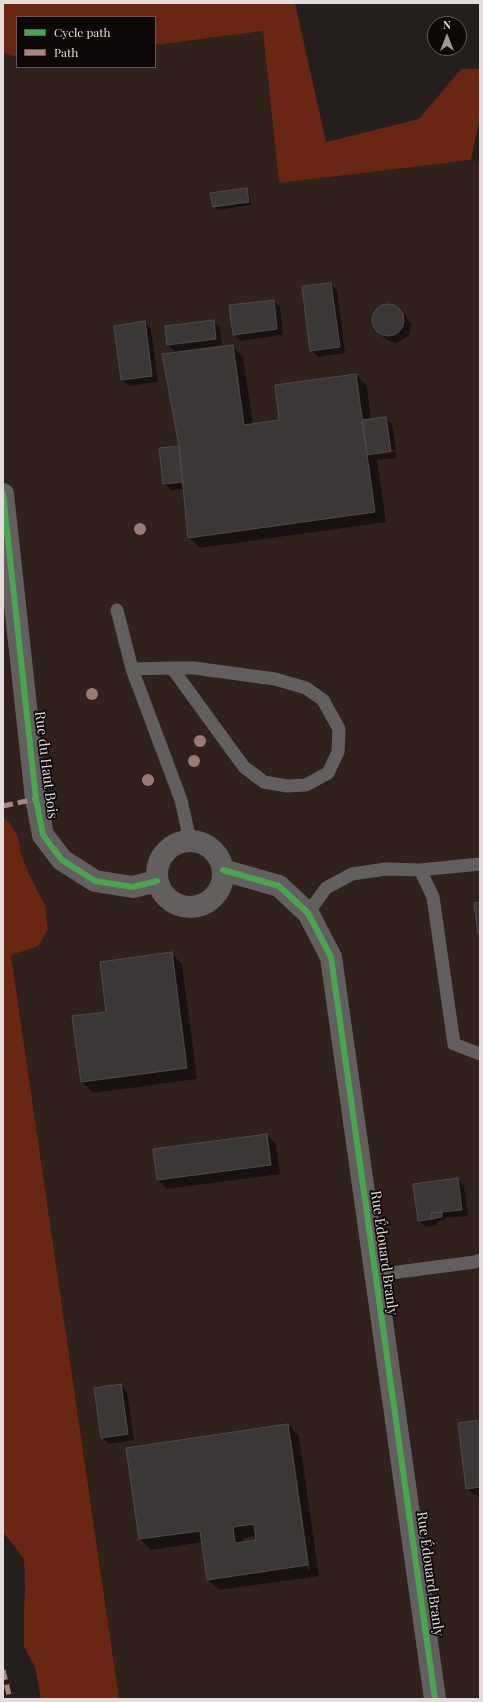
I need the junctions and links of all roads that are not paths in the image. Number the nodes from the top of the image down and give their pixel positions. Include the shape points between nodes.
1 (3, 494) edge
2 (117, 610) dead end
3 (172, 668) junction
4 (132, 669) junction
5 (190, 840) junction
6 (480, 864) edge
7 (223, 870) junction
8 (420, 870) junction
9 (158, 881) junction
10 (308, 913) junction
11 (480, 1054) edge
12 (480, 1260) edge
13 (375, 1275) junction
14 (435, 1699) edge

1 - 9 street, Rue du Haut Bois via 36,799 44,835 62,860 95,881 133,887
2 - 4 lane
3 - 3 lane via 194,668 275,679 306,688 323,700 339,730 338,752 328,773 306,785 287,786 264,782 244,767
3 - 4 lane
4 - 5 lane via 181,800
5 - 7 street via 212,849 219,858
5 - 9 street via 168,849 157,869
6 - 8 lane
7 - 9 street via 222,882 216,893 207,902 196,906 186,906 168,898
7 - 10 street, Rue Édouard Branly via 279,886
8 - 10 lane via 386,869 352,874 326,888
8 - 11 lane via 433,897 454,1044
10 - 13 street, Rue Édouard Branly via 331,957
12 - 13 lane
13 - 14 street, Rue Édouard Branly

